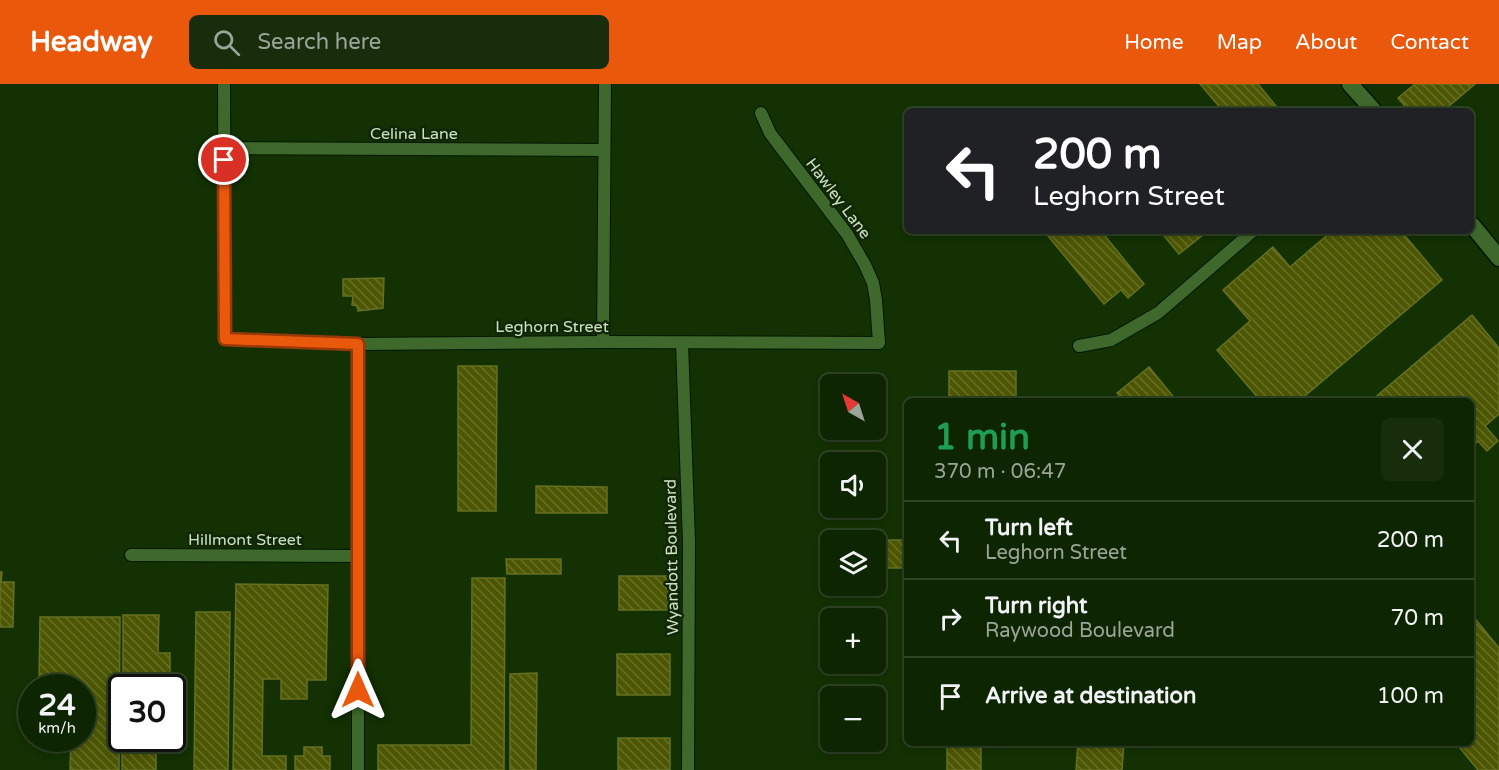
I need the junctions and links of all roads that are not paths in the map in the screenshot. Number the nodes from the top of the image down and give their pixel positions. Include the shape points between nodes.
1 (224, 84) edge
2 (605, 84) edge
3 (1350, 84) edge
4 (1371, 108) edge
5 (761, 113) dead end
6 (224, 148) junction
7 (604, 150) junction
8 (1474, 227) edge
9 (1250, 234) edge
10 (1499, 258) edge
11 (603, 342) junction
12 (682, 343) junction
13 (879, 343) joint
14 (358, 344) junction
15 (1079, 346) dead end
16 (131, 555) dead end
17 (358, 556) junction
18 (358, 770) edge
19 (688, 770) edge

1 - 6 street
2 - 7 street
3 - 4 street
5 - 13 street, Hawley Lane via 770,133 842,226 866,265 876,300
6 - 7 street, Celina Lane
6 - 14 street, Leghorn Street via 225,339
7 - 11 street
8 - 10 street
9 - 15 street via 1158,313 1111,340
11 - 12 street, Leghorn Street
11 - 14 street, Leghorn Street
12 - 13 street, Leghorn Street
12 - 19 street, Wyandott Boulevard via 689,542
14 - 17 street
16 - 17 street, Hillmont Street
17 - 18 street

